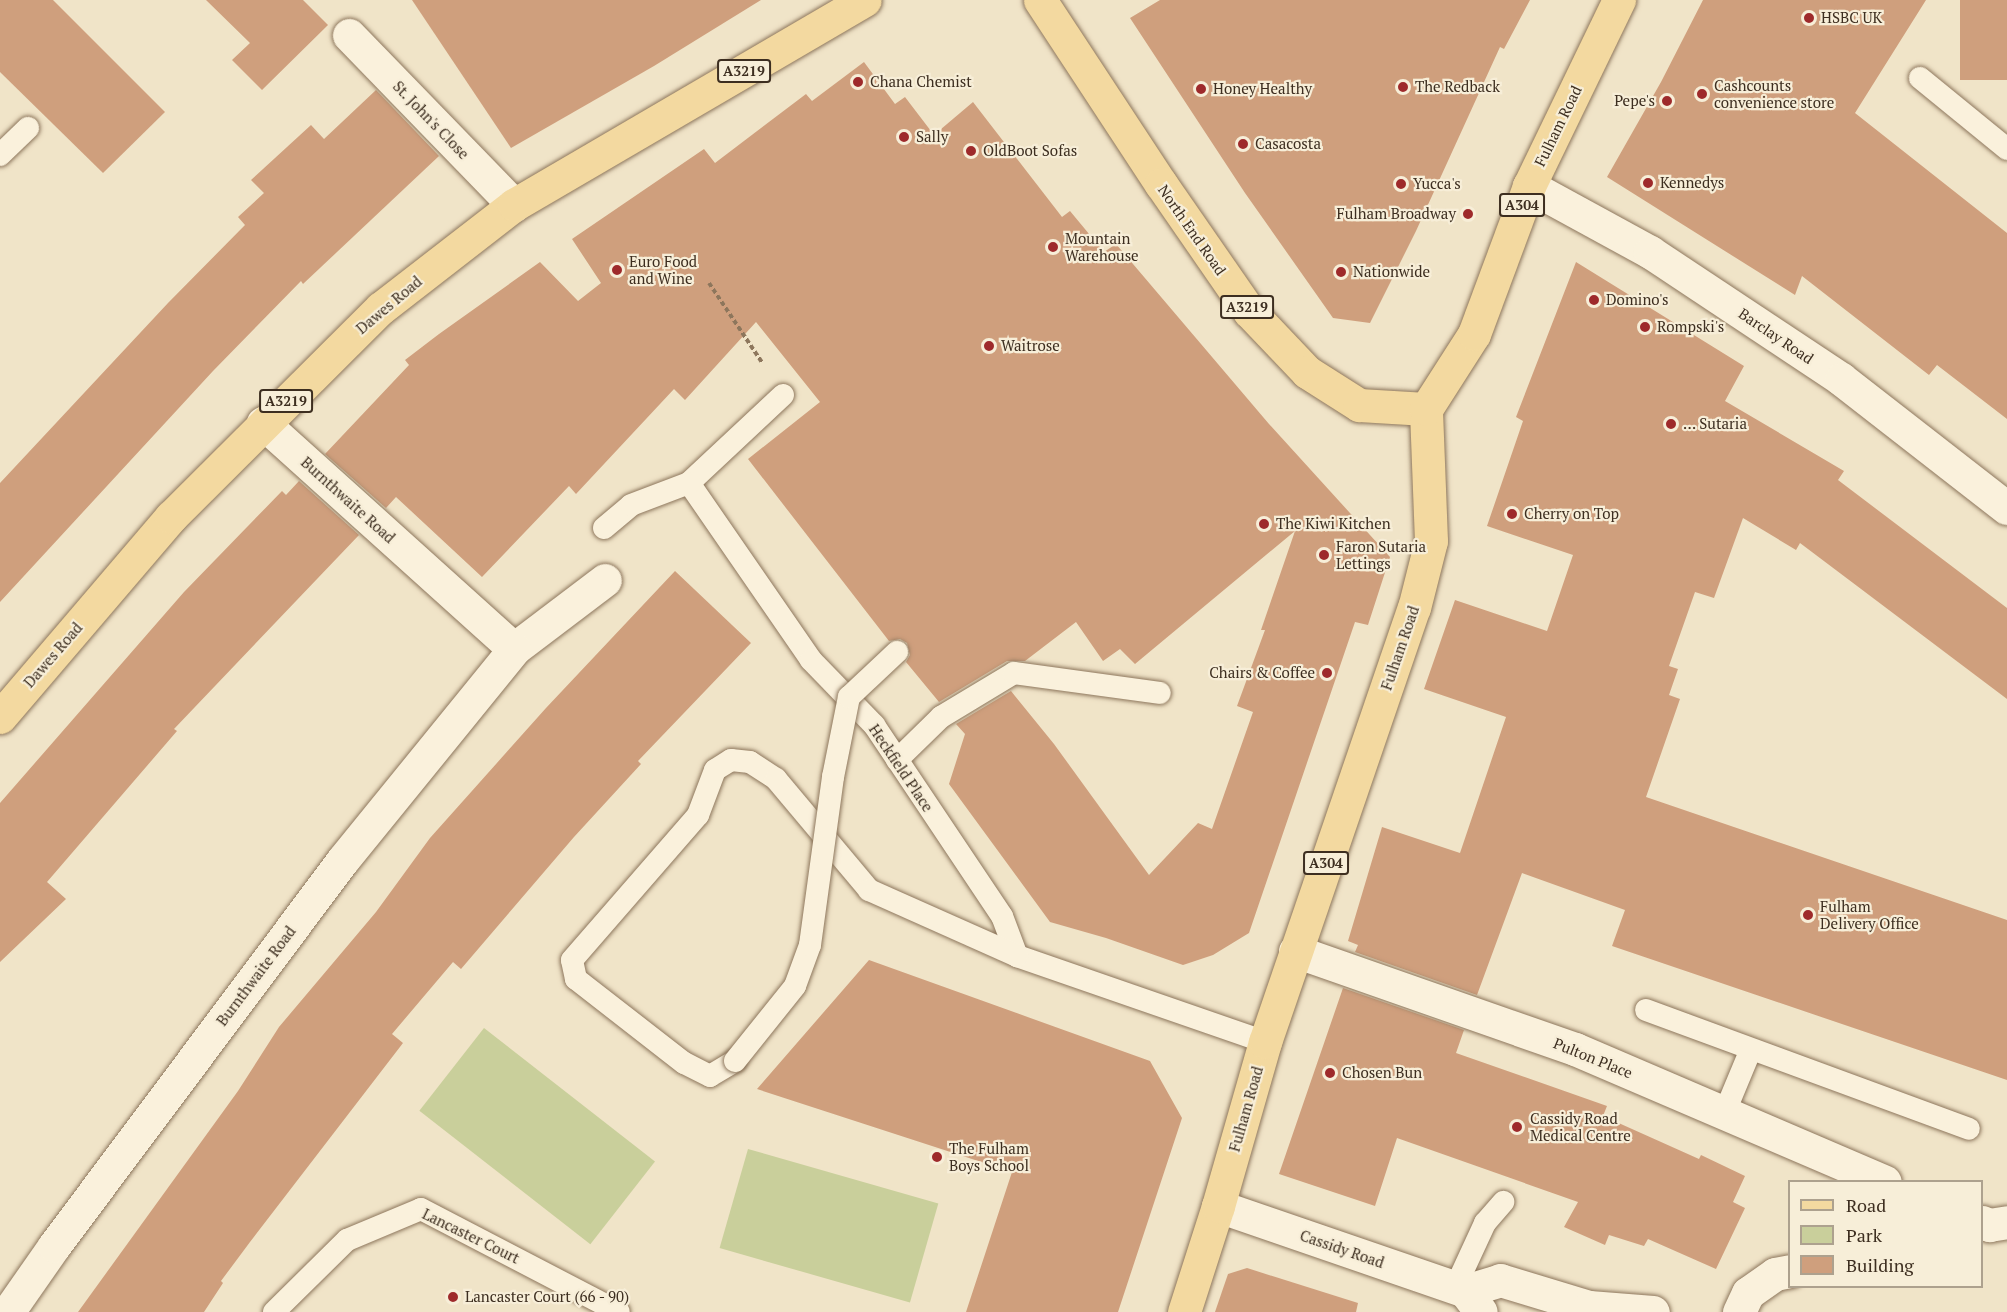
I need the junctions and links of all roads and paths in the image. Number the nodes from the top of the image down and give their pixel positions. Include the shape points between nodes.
1 (866, 0) edge
2 (1040, 0) edge
3 (1619, 0) edge
4 (349, 35) dead end
5 (1920, 78) dead end
6 (28, 128) dead end
7 (2007, 149) edge
8 (0, 155) edge
9 (1529, 186) junction
10 (514, 205) junction
11 (709, 283) dead end
12 (783, 395) joint
13 (1426, 408) junction
14 (263, 423) junction
15 (689, 483) junction
16 (2007, 508) edge
17 (604, 528) dead end
18 (605, 580) dead end
19 (514, 649) junction
20 (897, 652) dead end
21 (1160, 693) dead end
22 (0, 717) edge
23 (897, 760) junction
24 (1295, 951) junction
25 (1017, 956) junction
26 (1646, 1010) dead end
27 (1265, 1042) junction
28 (1751, 1049) junction
29 (1724, 1114) junction
30 (1969, 1129) dead end
31 (1880, 1180) edge
32 (1503, 1202) dead end
33 (1218, 1206) junction
34 (2007, 1222) edge
35 (1983, 1223) edge
36 (1788, 1271) edge
37 (1467, 1297) edge
38 (8, 1312) edge
39 (274, 1312) edge
40 (619, 1312) edge
41 (1184, 1312) edge
42 (1653, 1312) edge
43 (1739, 1312) edge

1 - 10 main road, Dawes Road / A3219
2 - 13 main road, North End Road / A3219 via 1249,311 1307,372 1359,405
3 - 9 main road, Fulham Road / A304
4 - 10 street, St. John's Close
5 - 7 lane
6 - 8 lane
9 - 13 main road, Fulham Road / A304 via 1474,334
9 - 16 street, Barclay Road via 1650,252 1841,379
10 - 14 main road, Dawes Road / A3219 via 381,308
11 - 12 path
12 - 15 lane
13 - 24 main road, Fulham Road / A304 via 1431,541 1414,608
14 - 19 street, Burnthwaite Road
14 - 22 main road, Dawes Road / A3219 via 171,517
15 - 17 lane via 631,505
15 - 23 lane, Heckfield Place via 811,660 874,725
18 - 19 street, Burnthwaite Road
19 - 38 street, Burnthwaite Road via 342,861
20 - 25 lane, bridge via 849,697 833,777 810,945 795,986 735,1061 710,1076 684,1064 576,979 572,960 698,815 715,770 730,760 750,762 776,779 869,890
21 - 23 lane via 1014,673 940,717
23 - 25 lane, Heckfield Place via 1002,916
24 - 27 main road, Fulham Road / A304
24 - 29 street, Pulton Place via 1575,1049
25 - 27 lane
26 - 28 lane
27 - 33 main road, Fulham Road / A304
28 - 29 lane
28 - 30 lane
29 - 31 street, Pulton Place
32 - 37 lane via 1485,1223
33 - 37 street, Cassidy Road
33 - 41 main road, Fulham Road / A304
34 - 35 street via 1989,1226
36 - 43 street via 1775,1274 1748,1293
37 - 42 street via 1500,1280 1589,1307
39 - 40 lane, Lancaster Court via 347,1240 420,1209

